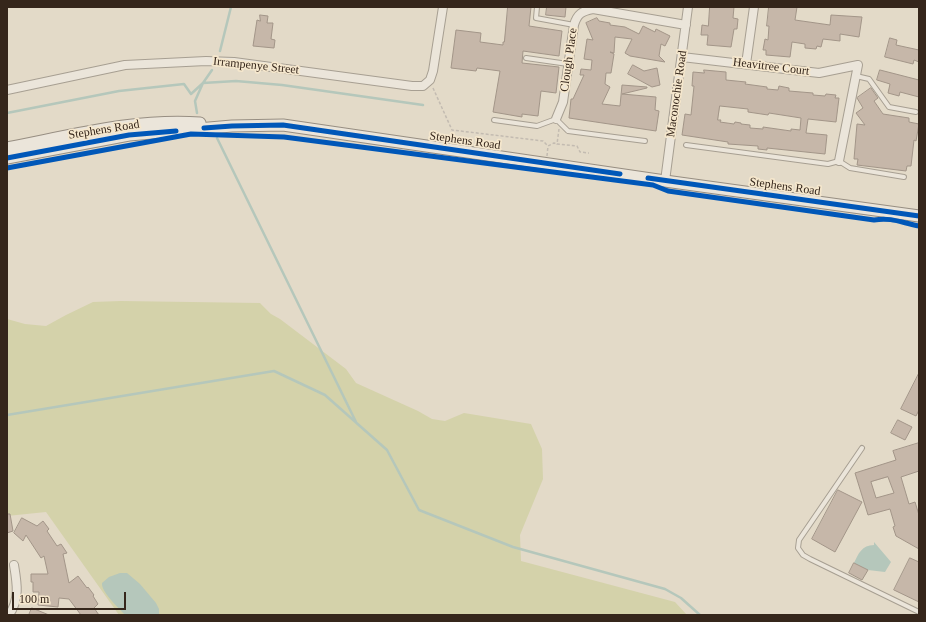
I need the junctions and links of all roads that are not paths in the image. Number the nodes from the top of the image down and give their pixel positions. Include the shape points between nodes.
1 (443, 7) edge
2 (537, 7) edge
3 (688, 7) edge
4 (754, 7) edge
5 (574, 25) junction
6 (686, 25) junction
7 (682, 57) junction
8 (526, 58) dead end
9 (568, 64) junction
10 (746, 64) junction
11 (856, 76) junction
12 (7, 90) edge
13 (916, 112) dead end
14 (556, 119) junction
15 (494, 120) dead end
16 (232, 126) junction
17 (645, 141) dead end
18 (686, 145) dead end
19 (7, 148) edge
20 (7, 158) edge
21 (839, 161) junction
22 (904, 177) dead end
23 (665, 181) junction
24 (919, 216) edge
25 (862, 448) dead end
26 (14, 565) dead end
27 (919, 612) edge
28 (9, 615) edge

1 - 12 street, Irrampenye Street via 433,71 430,80 423,86 206,60 126,65
2 - 5 lane via 536,18
3 - 6 street, Maconochie Road
4 - 10 street
5 - 6 street, Clough Place via 579,14 585,10 593,10
5 - 9 street, Clough Place
6 - 7 street, Maconochie Road
7 - 10 street, Heavitree Court
7 - 23 street, Maconochie Road
8 - 9 lane
9 - 14 street, Clough Place via 563,102
10 - 11 street, Heavitree Court via 819,73 858,65
11 - 13 lane via 869,79 889,107
11 - 21 street
14 - 15 lane via 537,126
14 - 17 lane via 568,131
16 - 19 street via 178,122 132,125
16 - 20 street, Stephens Road via 129,135
16 - 23 street, Stephens Road via 283,124
18 - 21 lane via 828,164
21 - 22 lane via 850,168
23 - 24 street, Stephens Road
25 - 27 lane via 799,540 798,548 810,559
26 - 28 street via 17,596

